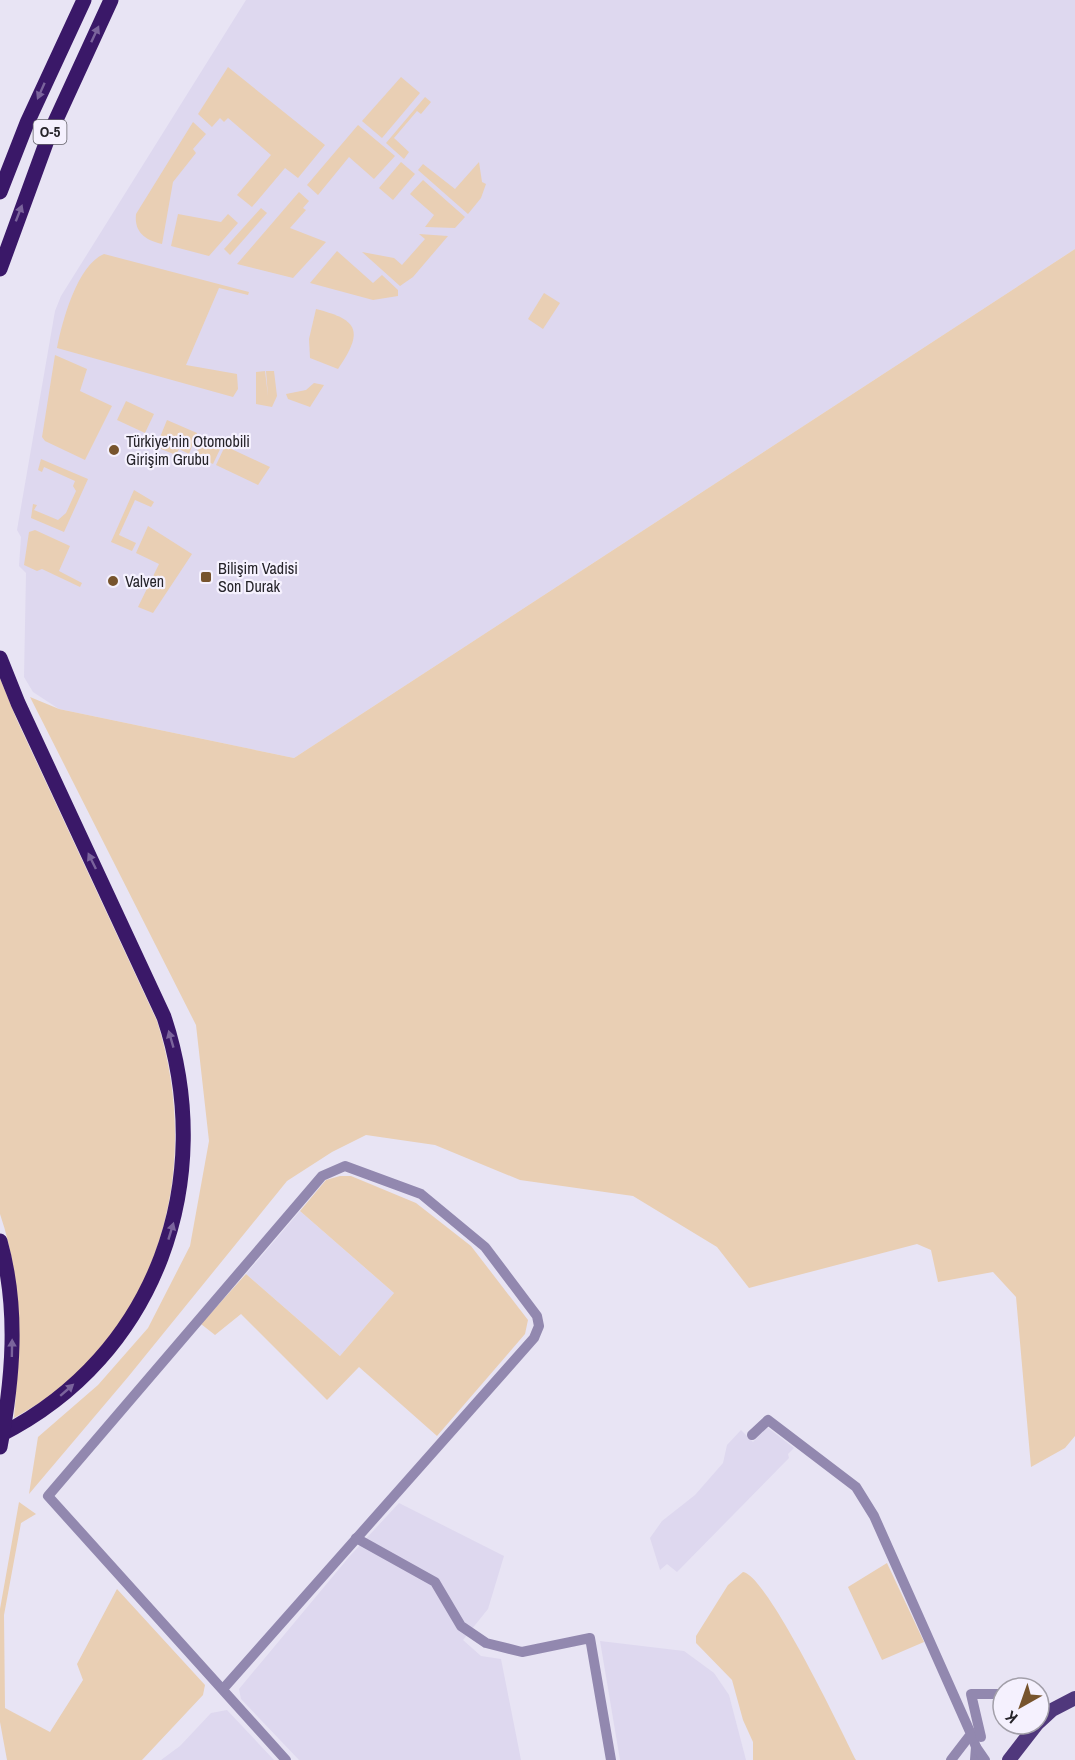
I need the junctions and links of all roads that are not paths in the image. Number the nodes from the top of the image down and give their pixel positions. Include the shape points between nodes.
1 (84, 0) edge
2 (111, 0) edge
3 (27, 123) junction
4 (0, 163) edge
5 (0, 192) edge
6 (0, 269) edge
7 (0, 658) edge
8 (0, 1241) edge
9 (0, 1435) edge
10 (752, 1435) dead end
11 (0, 1447) edge
12 (356, 1538) junction
13 (223, 1689) junction
14 (991, 1694) edge
15 (1075, 1698) edge
16 (1051, 1711) edge
17 (1028, 1736) edge
18 (976, 1739) junction
19 (286, 1760) edge
20 (611, 1760) edge
21 (951, 1760) edge
22 (975, 1760) edge
23 (985, 1760) edge
24 (1009, 1760) edge

1 -> 3 highway, O-5
6 -> 2 highway, O-5 via 49,135
3 - 4 highway
3 - 5 highway
9 -> 7 highway via 61,1395 123,1329 149,1285 172,1228 182,1176 185,1128 179,1071 153,990
11 -> 8 highway via 12,1346 10,1294
10 - 18 street via 768,1420 856,1487 874,1516
12 - 13 street
12 - 13 street via 534,1338 539,1326 537,1316 485,1247 465,1229 421,1194 345,1166 322,1176 48,1496
12 - 20 street via 435,1582 461,1626 486,1643 522,1652 590,1638
13 - 19 street
14 - 18 street via 971,1694
15 - 16 main road
17 - 24 main road
18 - 21 street
18 - 22 street
18 - 23 street

